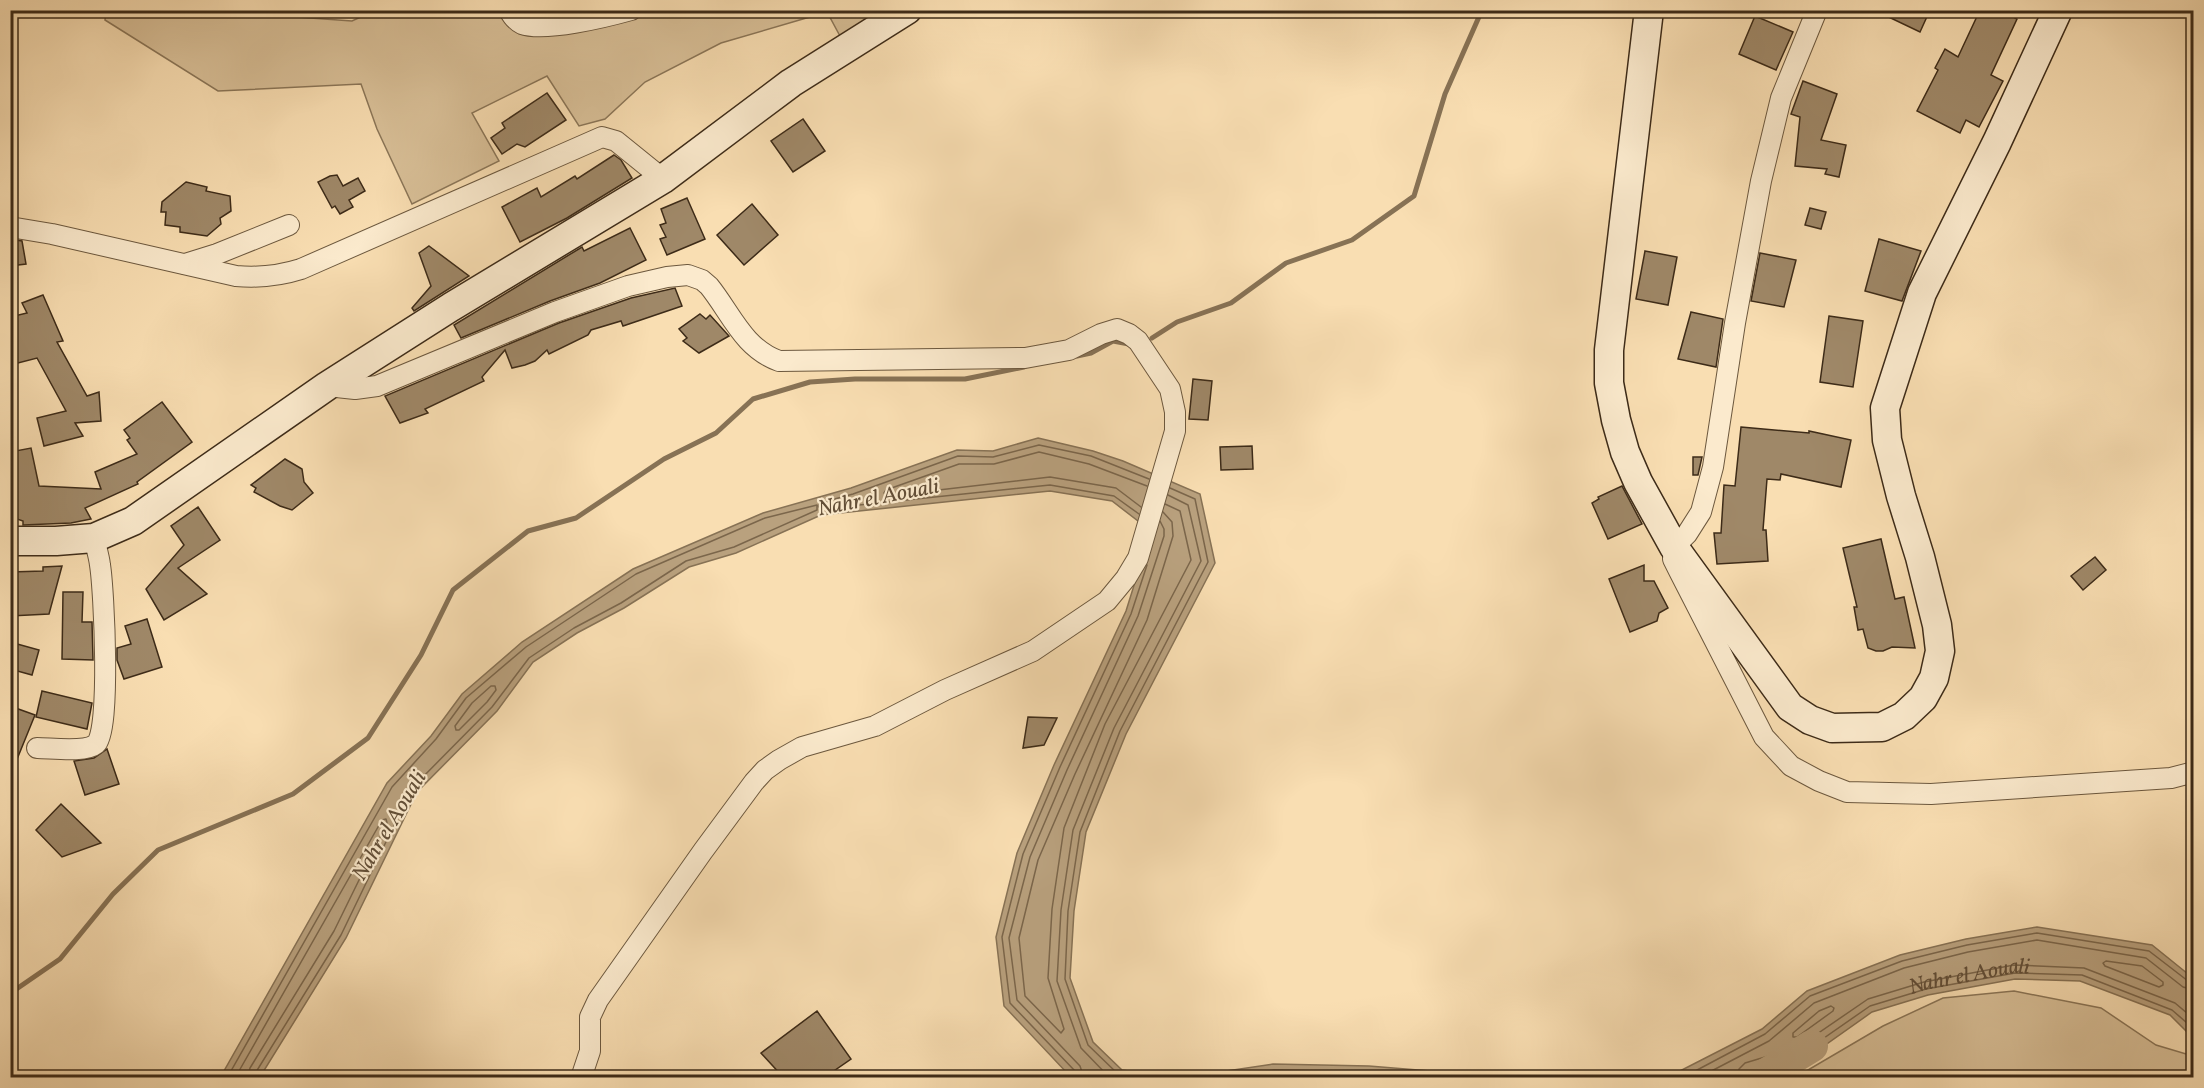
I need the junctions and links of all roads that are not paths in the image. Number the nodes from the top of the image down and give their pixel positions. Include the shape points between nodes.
1 (509, 10) edge
2 (631, 10) edge
3 (907, 10) edge
4 (1648, 10) edge
5 (1817, 10) edge
6 (2058, 10) edge
7 (663, 178) junction
8 (289, 225) dead end
9 (10, 227) edge
10 (183, 264) junction
11 (327, 386) junction
12 (94, 538) junction
13 (10, 541) edge
14 (1674, 547) junction
15 (37, 748) dead end
16 (2193, 772) edge
17 (581, 1077) edge

1 - 2 street via 516,20 536,26
3 - 7 main road via 791,83
4 - 14 main road via 1609,350 1609,383 1625,452
5 - 14 street via 1781,98 1761,181 1713,467 1701,512
6 - 14 main road via 1922,293 1885,408 1887,440 1900,496 1937,625 1940,651 1934,678 1923,698 1904,716 1882,727 1832,728 1810,720 1790,707
7 - 10 street via 616,141 602,137 294,272 247,277
7 - 11 main road
8 - 10 street
9 - 10 street
11 - 12 main road via 133,521
11 - 17 street via 377,386 596,296 644,281 688,275 708,286 753,346 778,361 1025,358 1070,350 1117,329 1138,342 1170,389 1176,421 1170,451 1138,558 1107,601 1033,651 875,726 802,747 765,770 598,1000 590,1017 590,1051
12 - 13 main road
12 - 15 street via 104,622 102,730 93,746
14 - 16 street via 1673,559 1764,737 1791,765 1819,781 1847,792 1931,794 2171,778

